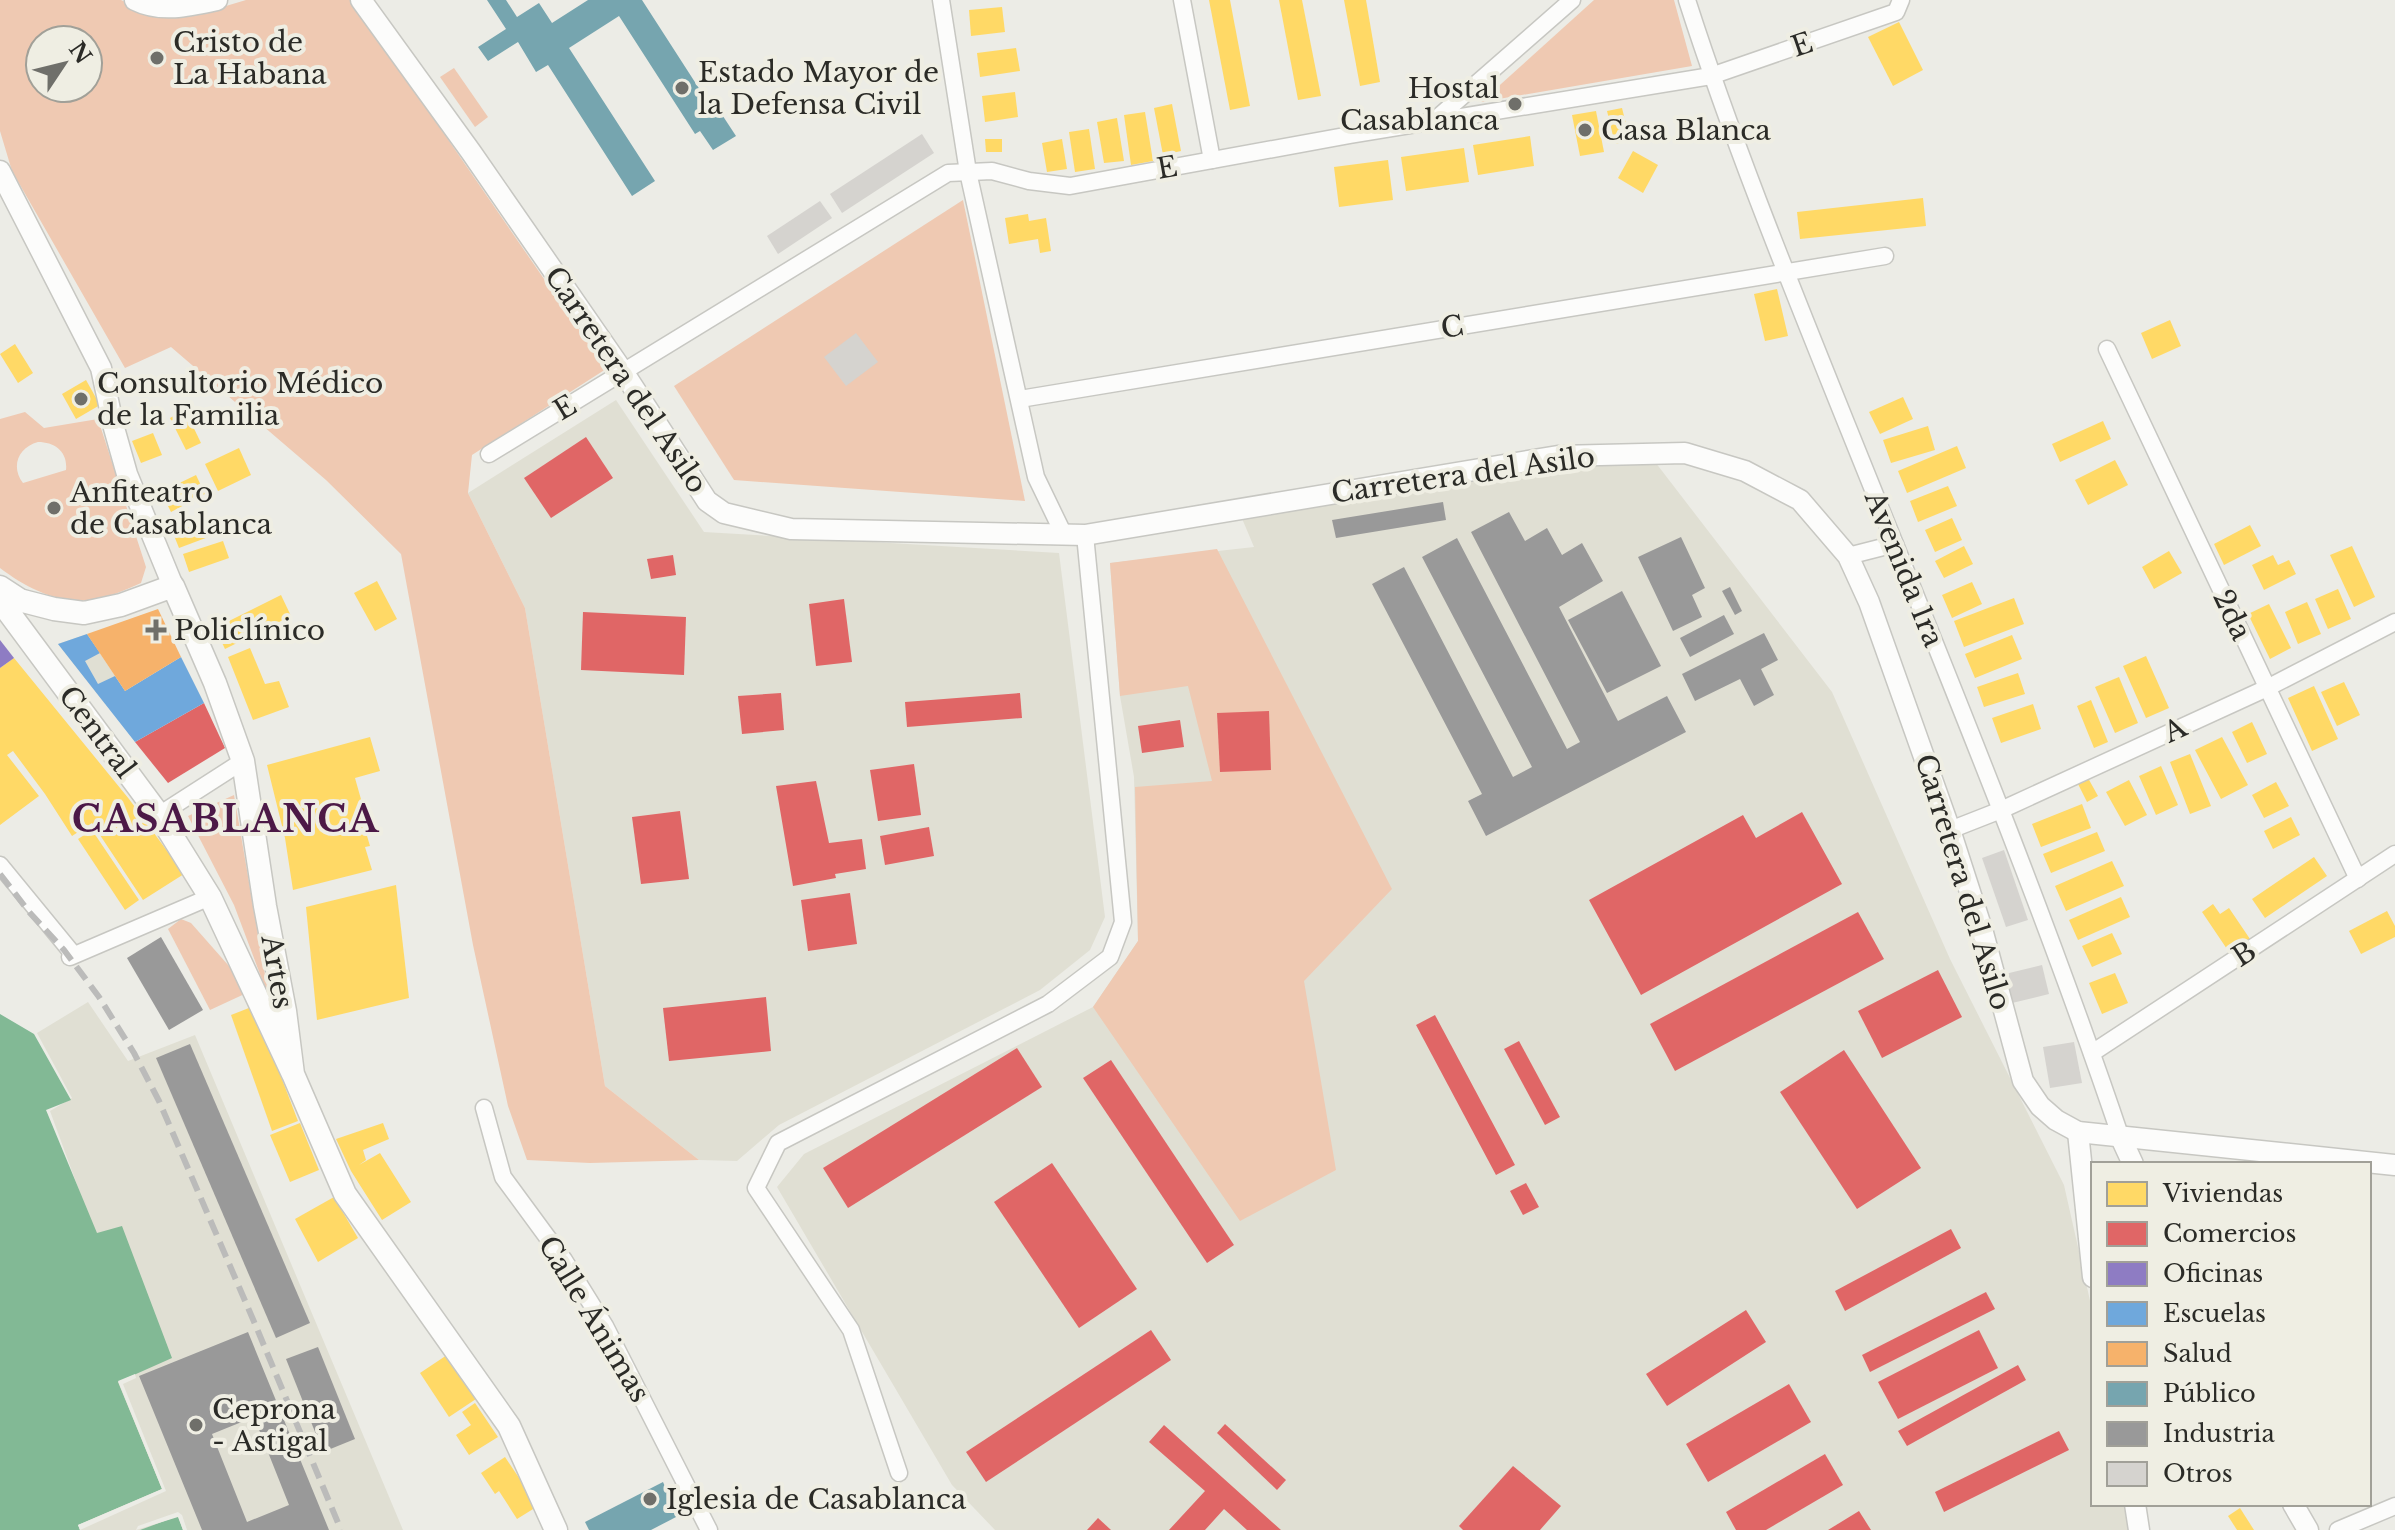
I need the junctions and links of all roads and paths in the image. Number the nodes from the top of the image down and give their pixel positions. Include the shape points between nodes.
1 (135, 0) edge
2 (217, 0) edge
3 (941, 0) edge
4 (1182, 0) edge
5 (1572, 0) edge
6 (1687, 0) edge
7 (1901, 0) edge
8 (363, 1) edge
9 (1711, 76) junction
10 (1434, 121) junction
11 (1212, 160) junction
12 (0, 171) edge
13 (968, 172) junction
14 (1885, 256) dead end
15 (1785, 272) junction
16 (2107, 349) dead end
17 (624, 373) junction
18 (1020, 399) junction
19 (489, 454) dead end
20 (1074, 535) junction
21 (1895, 544) junction
22 (1848, 556) junction
23 (173, 586) junction
24 (5, 600) edge
25 (2395, 622) edge
26 (2267, 688) junction
27 (243, 761) junction
28 (2001, 810) junction
29 (159, 815) junction
30 (1950, 830) junction
31 (2395, 854) edge
32 (0, 865) edge
33 (2358, 879) junction
34 (210, 897) junction
35 (2092, 1053) junction
36 (293, 1074) junction
37 (2107, 1096) junction
38 (484, 1108) dead end
39 (2078, 1132) junction
40 (2121, 1138) junction
41 (2132, 1162) edge
42 (2365, 1162) edge
43 (2371, 1163) edge
44 (2395, 1165) edge
45 (2091, 1258) edge
46 (899, 1473) dead end
47 (2135, 1506) edge
48 (2294, 1506) edge
49 (2395, 1506) edge
50 (556, 1530) edge
51 (709, 1530) edge
52 (2139, 1530) edge
53 (2308, 1530) edge
54 (2338, 1530) edge

1 - 2 street via 182,8
3 - 13 street
4 - 11 street
5 - 10 street
6 - 9 street, Avenida 1ra
7 - 9 street, E via 1896,12
8 - 17 street, Carretera del Asilo
9 - 10 street, E
9 - 15 street, Avenida 1ra
10 - 11 street, E
11 - 13 street, E via 1070,186 992,171
12 - 23 street, Artes via 101,368 127,474
13 - 17 street, E via 948,173
13 - 18 street
14 - 15 street, C
15 - 18 street, C
15 - 21 street, Avenida 1ra
16 - 26 street, 2da
17 - 19 street, E
17 - 20 street, Carretera del Asilo via 707,501 724,513 791,529
18 - 20 street via 1036,477
20 - 22 street, Carretera del Asilo via 1558,456 1685,453 1745,471 1800,500
20 - 46 street via 1123,922 1110,957 1048,1004 778,1143 756,1188 851,1330
21 - 22 street
21 - 28 street, Avenida 1ra
22 - 30 street, Carretera del Asilo
23 - 24 main road via 84,613
23 - 27 main road, Artes
24 - 29 main road, Central
25 - 26 street, A
26 - 28 street, A
26 - 33 street, 2da
27 - 29 street
27 - 36 main road, Artes
28 - 30 street, A
28 - 35 street, Avenida 1ra
29 - 34 main road, Central
30 - 39 street, Carretera del Asilo via 2023,1081 2040,1106
31 - 33 street, B
32 - 34 street via 72,955
33 - 35 street, B
34 - 36 main road, Central
35 - 37 street, Avenida 1ra
36 - 50 main road, Artes via 345,1194 509,1426
37 - 39 street via 2102,1116
37 - 40 street, Avenida 1ra
38 - 51 street, Calle Ánimas via 503,1177 605,1326
39 - 40 street, Carretera del Asilo
39 - 45 street
40 - 41 street
40 - 42 street, Carretera del Asilo
43 - 44 street, Carretera del Asilo
47 - 52 street
48 - 53 street
49 - 54 street

